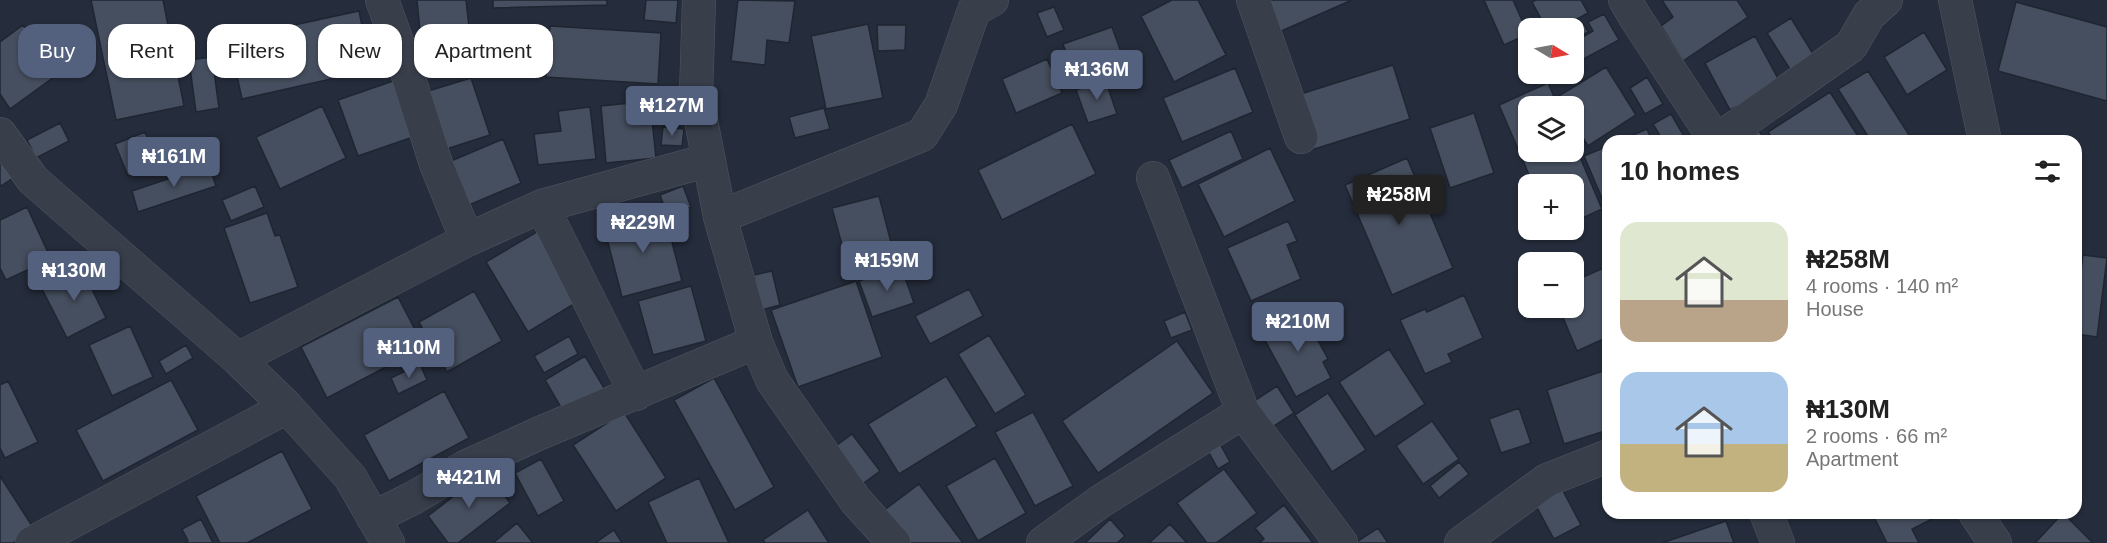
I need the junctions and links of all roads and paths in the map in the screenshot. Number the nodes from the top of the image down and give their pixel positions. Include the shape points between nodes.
1 (382, 0) edge
2 (699, 0) edge
3 (992, 0) edge
4 (1253, 0) edge
5 (1625, 0) edge
6 (1886, 0) edge
7 (1955, 0) edge
8 (0, 134) edge
9 (1712, 135) edge
10 (1725, 135) edge
11 (1984, 135) edge
12 (1301, 137) dead end
13 (709, 160) junction
14 (1153, 178) dead end
15 (542, 206) junction
16 (720, 217) junction
17 (467, 240) junction
18 (756, 342) junction
19 (238, 359) junction
20 (636, 394) junction
21 (287, 407) junction
22 (1243, 412) junction
23 (1602, 458) edge
24 (1768, 519) edge
25 (1979, 519) edge
26 (381, 530) edge
27 (32, 543) edge
28 (894, 543) edge
29 (1043, 543) edge
30 (1341, 543) edge
31 (1461, 543) edge
32 (1778, 543) edge
33 (1995, 543) edge

1 - 17 street via 436,164
2 - 13 street via 696,95
3 - 16 street via 974,10 941,105 922,135
4 - 12 street
5 - 9 street
6 - 10 street via 1869,15 1851,46
7 - 11 street
8 - 19 street via 33,180
13 - 15 street
13 - 16 street
14 - 22 street
15 - 17 street
15 - 20 street
16 - 18 street
17 - 19 street
18 - 20 street
18 - 28 street via 772,380 856,501
19 - 21 street
20 - 26 street via 465,467 415,497
21 - 26 street via 350,477
21 - 27 street
22 - 29 street via 1101,501
22 - 30 street
23 - 31 street via 1547,480
24 - 32 street
25 - 33 street

